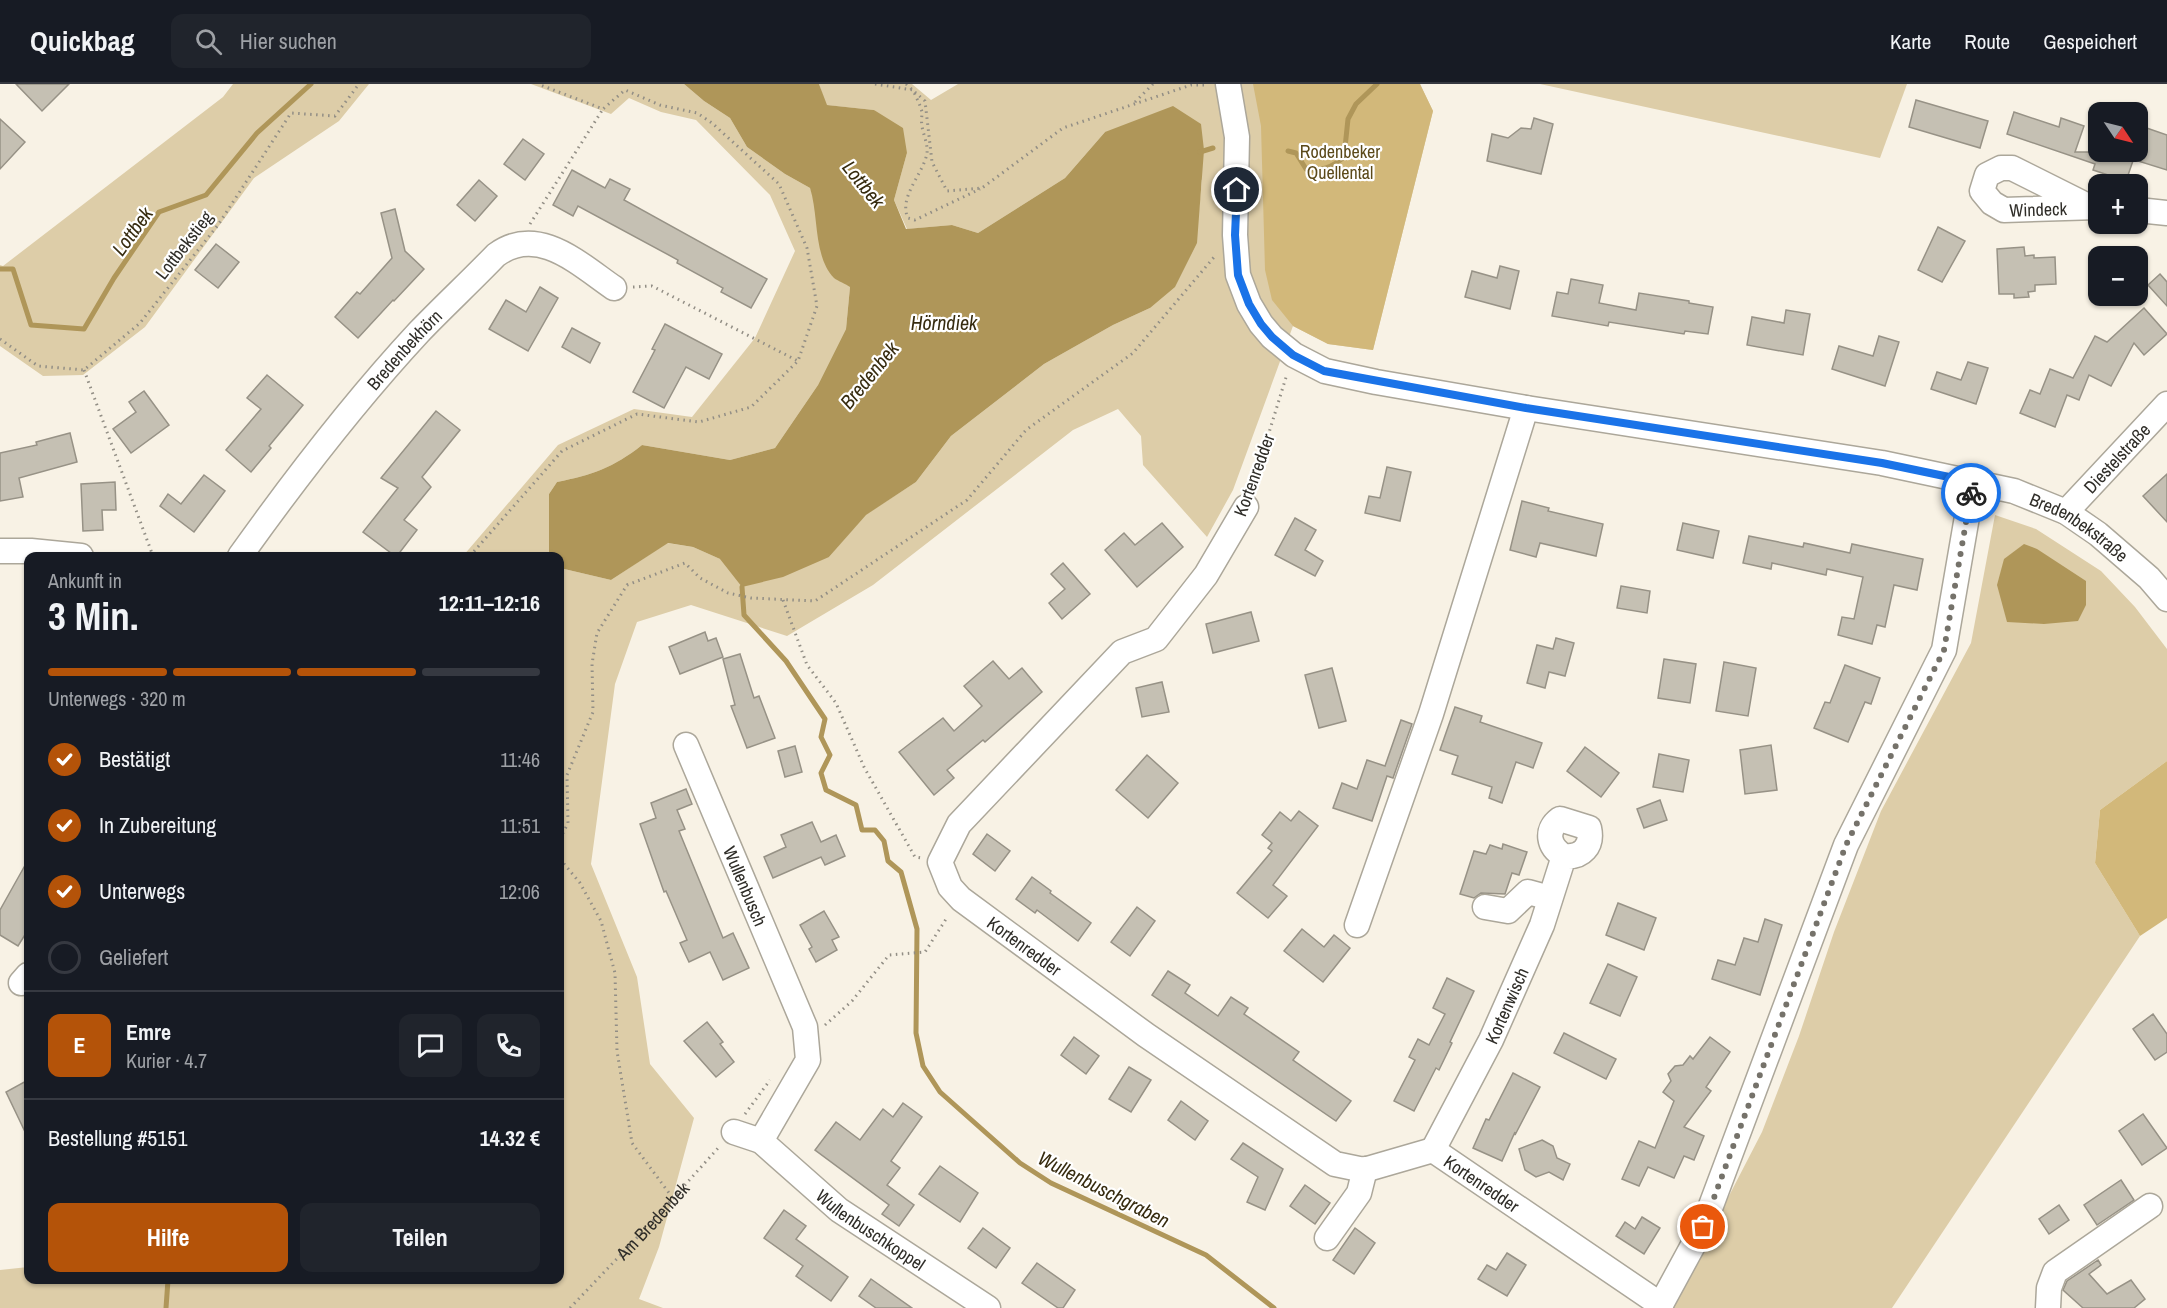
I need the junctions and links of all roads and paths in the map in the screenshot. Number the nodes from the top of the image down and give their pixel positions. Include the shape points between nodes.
1 (359, 84) edge
2 (538, 84) edge
3 (875, 84) edge
4 (906, 84) edge
5 (1153, 84) edge
6 (1229, 85) edge
7 (913, 90) junction
8 (1132, 104) junction
9 (603, 109) junction
10 (982, 188) junction
11 (2148, 211) edge
12 (2167, 213) edge
13 (1235, 235) junction
14 (517, 243) junction
15 (614, 288) joint
16 (0, 339) edge
17 (1293, 355) junction
18 (798, 361) junction
19 (84, 370) junction
20 (2167, 404) edge
21 (1526, 408) junction
22 (1973, 482) junction
23 (1246, 507) joint
24 (2066, 512) junction
25 (0, 551) edge
26 (41, 552) edge
27 (152, 552) edge
28 (243, 552) edge
29 (474, 552) edge
30 (783, 600) junction
31 (2167, 600) edge
32 (686, 746) dead end
33 (564, 831) edge
34 (1564, 856) dead end
35 (940, 862) junction
36 (564, 865) edge
37 (1550, 898) junction
38 (961, 900) junction
39 (1485, 907) dead end
40 (1357, 925) dead end
41 (805, 1027) junction
42 (734, 1132) joint
43 (761, 1141) junction
44 (1433, 1150) junction
45 (1365, 1169) junction
46 (672, 1197) junction
47 (2150, 1206) dead end
48 (1327, 1238) dead end
49 (1660, 1306) edge
50 (570, 1308) edge
51 (988, 1308) edge
52 (2048, 1308) edge

1 - 19 path, Lottbekstieg via 335,116 291,113 218,225 140,322
2 - 9 path
3 - 7 path
4 - 7 path
5 - 8 path
6 - 8 path via 1191,85
6 - 13 street, Bredenbekstraße via 1237,137
7 - 10 path via 925,101 932,162 946,191
7 - 10 path via 922,112 927,150 906,203 908,218 915,220
8 - 10 path via 1063,128
9 - 14 path
9 - 18 path via 625,90 660,105 697,113 779,184 807,248 817,306
11 - 12 street
13 - 17 street, Bredenbekstraße via 1238,275 1249,304 1272,337
13 - 30 path via 1134,353 1026,430 967,500 815,601
14 - 15 street via 549,246
14 - 28 street, Bredenbekhörn via 496,255 419,333 348,415
15 - 18 path via 652,286
16 - 19 path via 38,366
17 - 21 street, Bredenbekstraße via 1324,371
17 - 23 path, Kortenredder
18 - 29 path via 751,407 699,422 637,414 562,451
19 - 27 path
20 - 24 street, Diestelstraße
21 - 22 street, Bredenbekstraße via 1882,463
21 - 40 street via 1431,714
22 - 24 street, Bredenbekstraße via 2014,491
22 - 49 street via 1944,650 1846,845 1703,1227
23 - 35 street, Kortenredder via 1206,574 1156,639 1122,652 959,824
24 - 31 street, Bredenbekstraße via 2149,578
25 - 26 street
30 - 33 path via 728,593 700,578 685,563 627,585 597,633 592,664 593,712 567,775 568,823
30 - 35 path via 807,664 836,703 864,767 915,857
32 - 41 street, Wullenbusch
34 - 37 street, Kortenwisch
35 - 38 street, Kortenredder via 950,887
36 - 46 path via 580,883 601,921 615,973 617,1051 632,1143
37 - 39 street via 1527,892 1508,911
37 - 44 street, Kortenwisch via 1491,1040
38 - 41 path via 925,952 889,955 852,1001 825,1024
38 - 45 street, Kortenredder via 1146,1035 1335,1164
41 - 43 street via 808,1060
42 - 43 street
42 - 46 path, Am Bredenbek
43 - 51 street, Wullenbuschkoppel via 839,1210
44 - 45 street, Kortenredder
44 - 49 street, Kortenredder
45 - 48 street via 1359,1193
46 - 50 path, Am Bredenbek
47 - 52 street via 2055,1272

